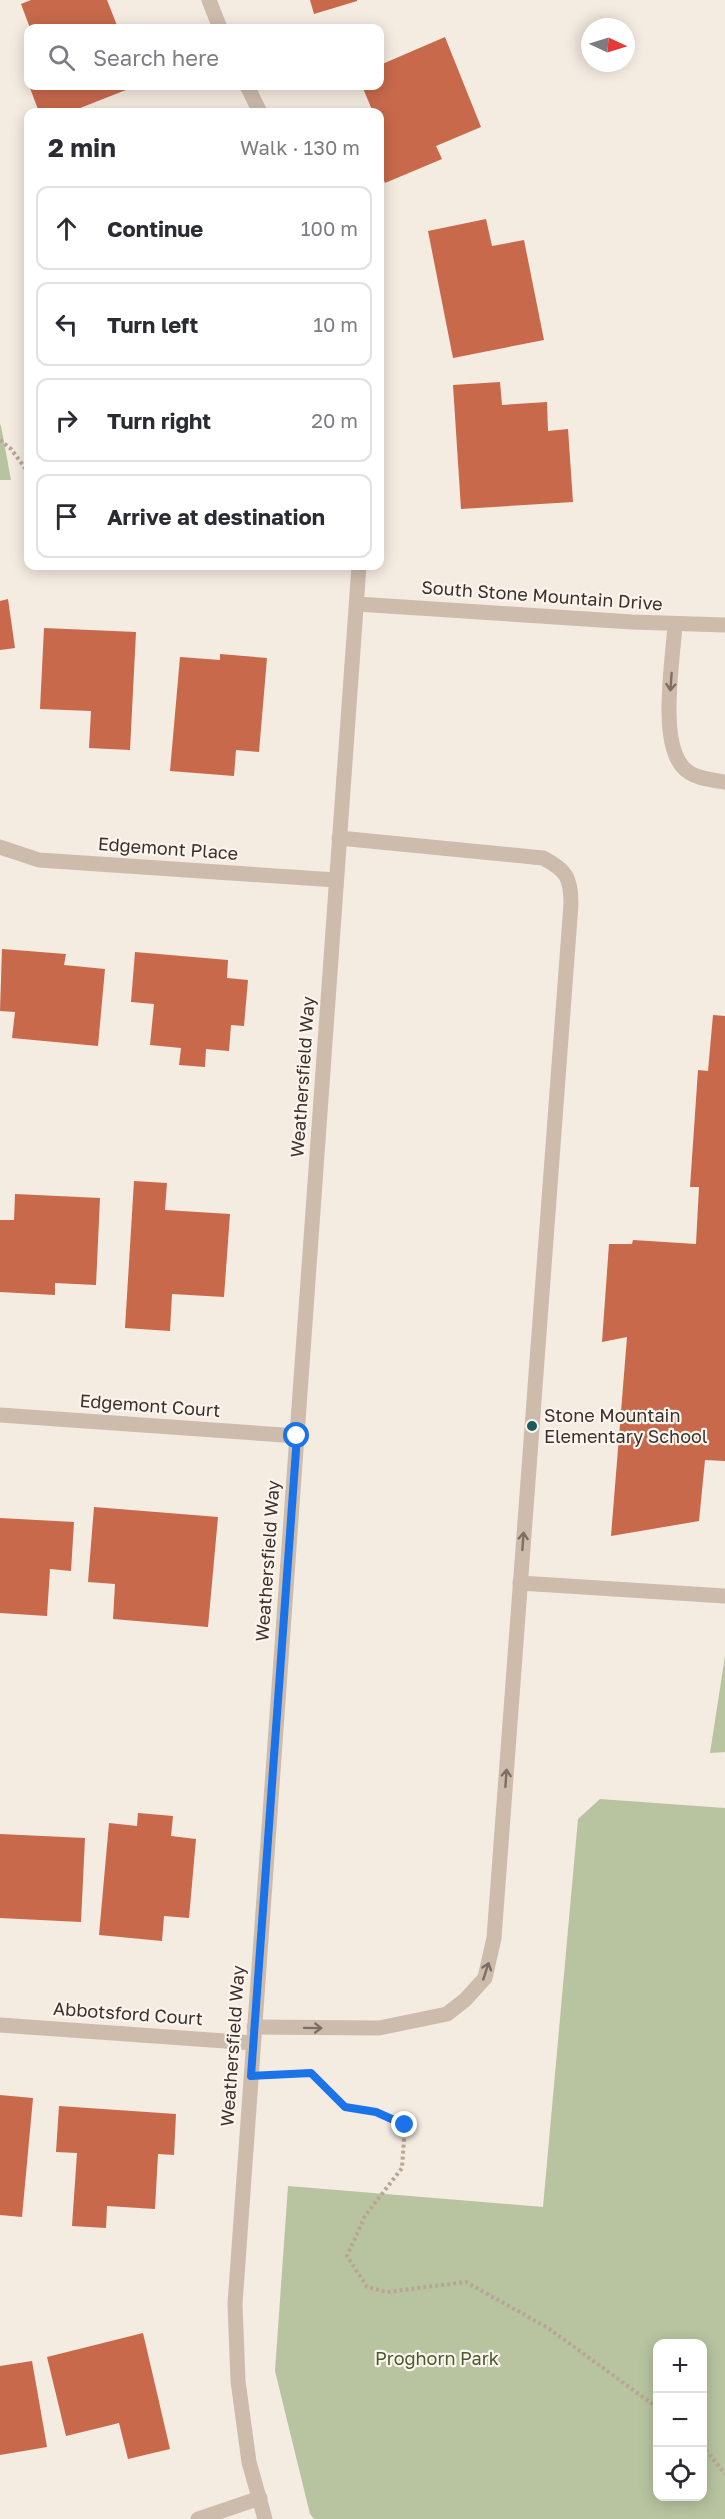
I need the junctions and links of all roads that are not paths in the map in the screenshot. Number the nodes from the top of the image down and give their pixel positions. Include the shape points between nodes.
1 (209, 0) edge
2 (218, 24) edge
3 (249, 90) edge
4 (258, 108) edge
5 (359, 570) edge
6 (357, 604) junction
7 (675, 624) junction
8 (725, 625) edge
9 (725, 782) edge
10 (339, 838) junction
11 (0, 847) edge
12 (336, 880) junction
13 (0, 1415) edge
14 (297, 1436) junction
15 (520, 1583) junction
16 (725, 1596) edge
17 (0, 2025) edge
18 (254, 2027) junction
19 (253, 2043) junction
20 (260, 2498) junction
21 (198, 2519) edge
22 (265, 2519) edge

1 - 2 street
3 - 4 street
5 - 6 street, Weathersfield Way
6 - 7 street, South Stone Mountain Drive
6 - 10 street, Weathersfield Way
7 - 8 street, South Stone Mountain Drive
7 -> 9 street via 668,729 673,750 683,768 696,776
10 - 12 street, Weathersfield Way
15 -> 10 street via 571,887 563,868 543,858
11 - 12 street, Edgemont Place via 39,860
12 - 14 street, Weathersfield Way
13 - 14 street, Edgemont Court
14 - 18 street, Weathersfield Way
15 - 16 street
18 -> 15 street via 379,2028 435,2017 456,2007 484,1978 494,1938
17 - 19 street, Abbotsford Court
18 - 19 street, Weathersfield Way
19 - 20 street, Weathersfield Way via 235,2304 238,2381 249,2462
20 - 21 street
20 - 22 street, Weathersfield Way

